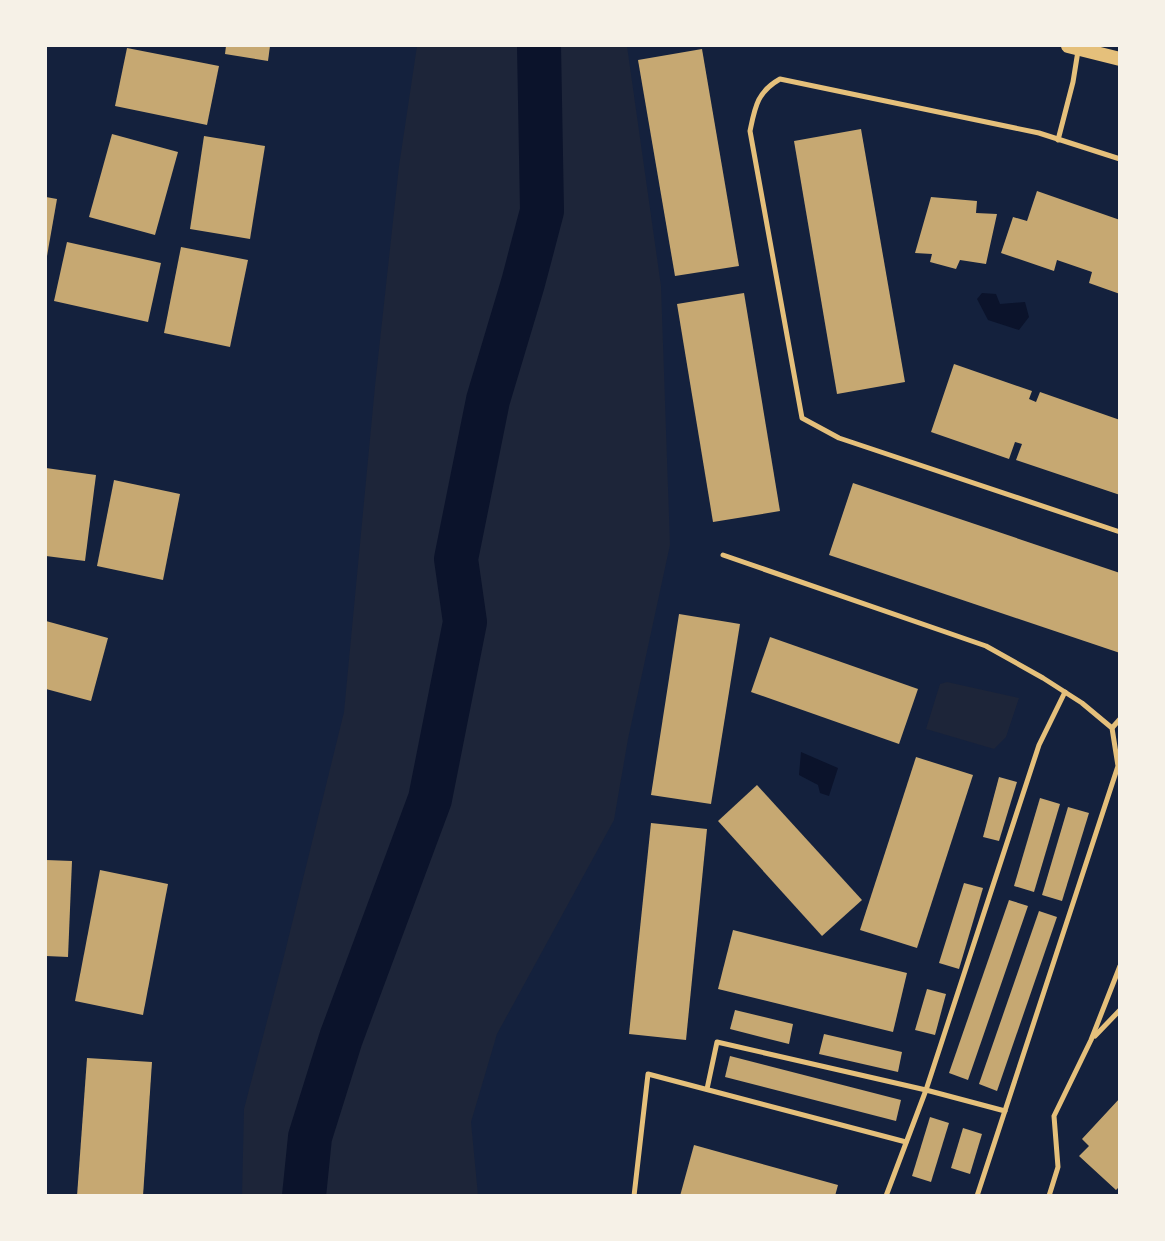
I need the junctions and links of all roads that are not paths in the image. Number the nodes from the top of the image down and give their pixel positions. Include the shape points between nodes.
1 (1073, 47) edge
2 (1119, 59) edge
3 (1058, 140) junction
4 (1119, 159) edge
5 (1119, 532) edge
6 (723, 555) dead end
7 (1065, 692) junction
8 (1119, 719) edge
9 (1112, 728) junction
10 (1119, 966) edge
11 (1119, 1010) edge
12 (1091, 1040) junction
13 (707, 1089) junction
14 (926, 1090) junction
15 (1005, 1111) junction
16 (906, 1142) junction
17 (634, 1195) edge
18 (886, 1195) edge
19 (977, 1195) edge
20 (1049, 1195) edge

1 - 2 main road
1 - 3 lane via 1073,82
3 - 4 lane
3 - 5 lane via 780,79 766,86 750,131 802,418 839,438
6 - 7 lane via 986,646
7 - 9 lane
7 - 14 lane via 1040,745
8 - 9 lane
9 - 15 lane via 1118,766
10 - 12 lane
11 - 12 lane
12 - 20 lane via 1054,1116 1058,1167
13 - 14 lane via 717,1042
13 - 16 lane
13 - 17 lane via 648,1074
14 - 15 lane
14 - 16 lane
15 - 19 lane
16 - 18 lane

